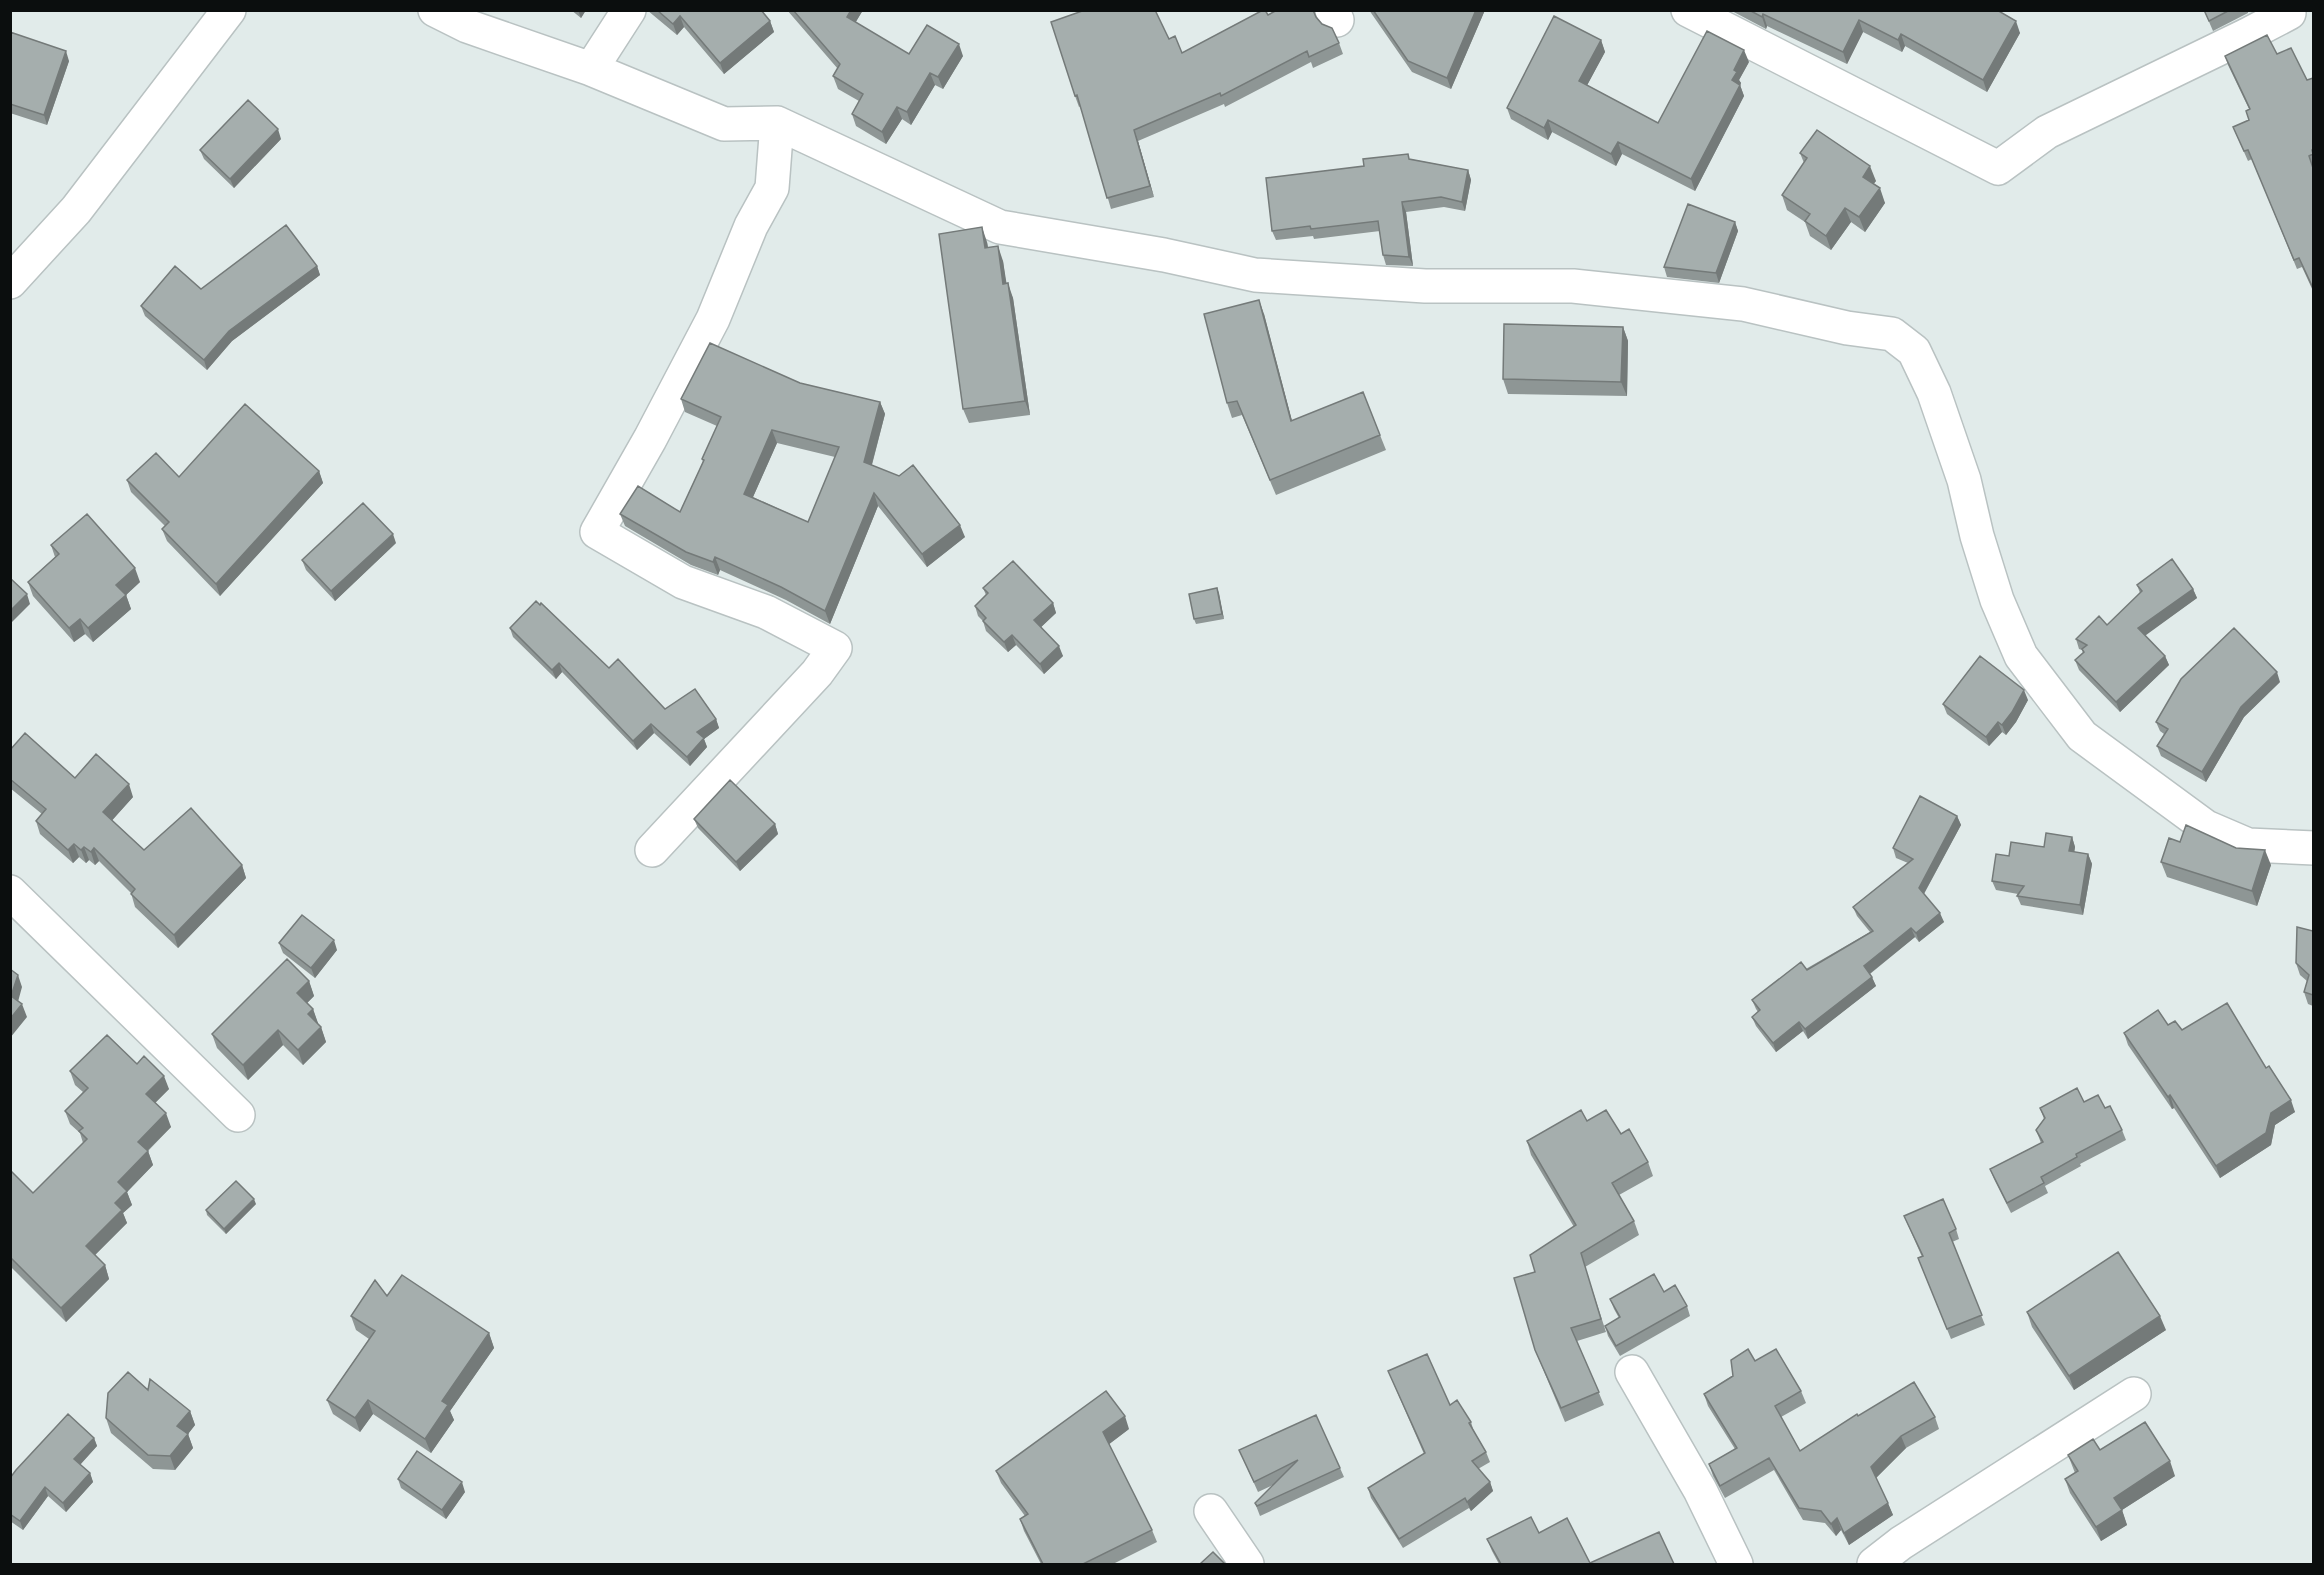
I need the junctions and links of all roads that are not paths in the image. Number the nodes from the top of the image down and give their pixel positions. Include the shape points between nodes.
1 (229, 10) edge
2 (435, 10) edge
3 (629, 10) edge
4 (1688, 10) edge
5 (2288, 10) edge
6 (591, 69) junction
7 (777, 123) junction
8 (10, 282) edge
9 (2313, 848) edge
10 (652, 850) dead end
11 (10, 892) edge
12 (238, 1115) dead end
13 (1632, 1372) dead end
14 (2134, 1394) dead end
15 (1211, 1511) dead end
16 (1247, 1564) edge
17 (1736, 1564) edge
18 (1874, 1564) edge

1 - 8 street via 76,210
2 - 6 street via 468,26
3 - 6 street
4 - 5 street via 1998,168 2047,132 2247,35 2289,13
6 - 7 street via 724,124
7 - 9 street via 1000,227 1255,275 1425,286 1573,286 1743,304 1847,328 1892,334 1914,351 1934,393 1964,480 1997,600 2021,656 2082,736 2206,827 2248,845
7 - 10 street via 771,188 713,319 597,532 683,582 766,612 835,648 817,673
11 - 12 street
13 - 17 street via 1700,1490
14 - 18 street
15 - 16 street

